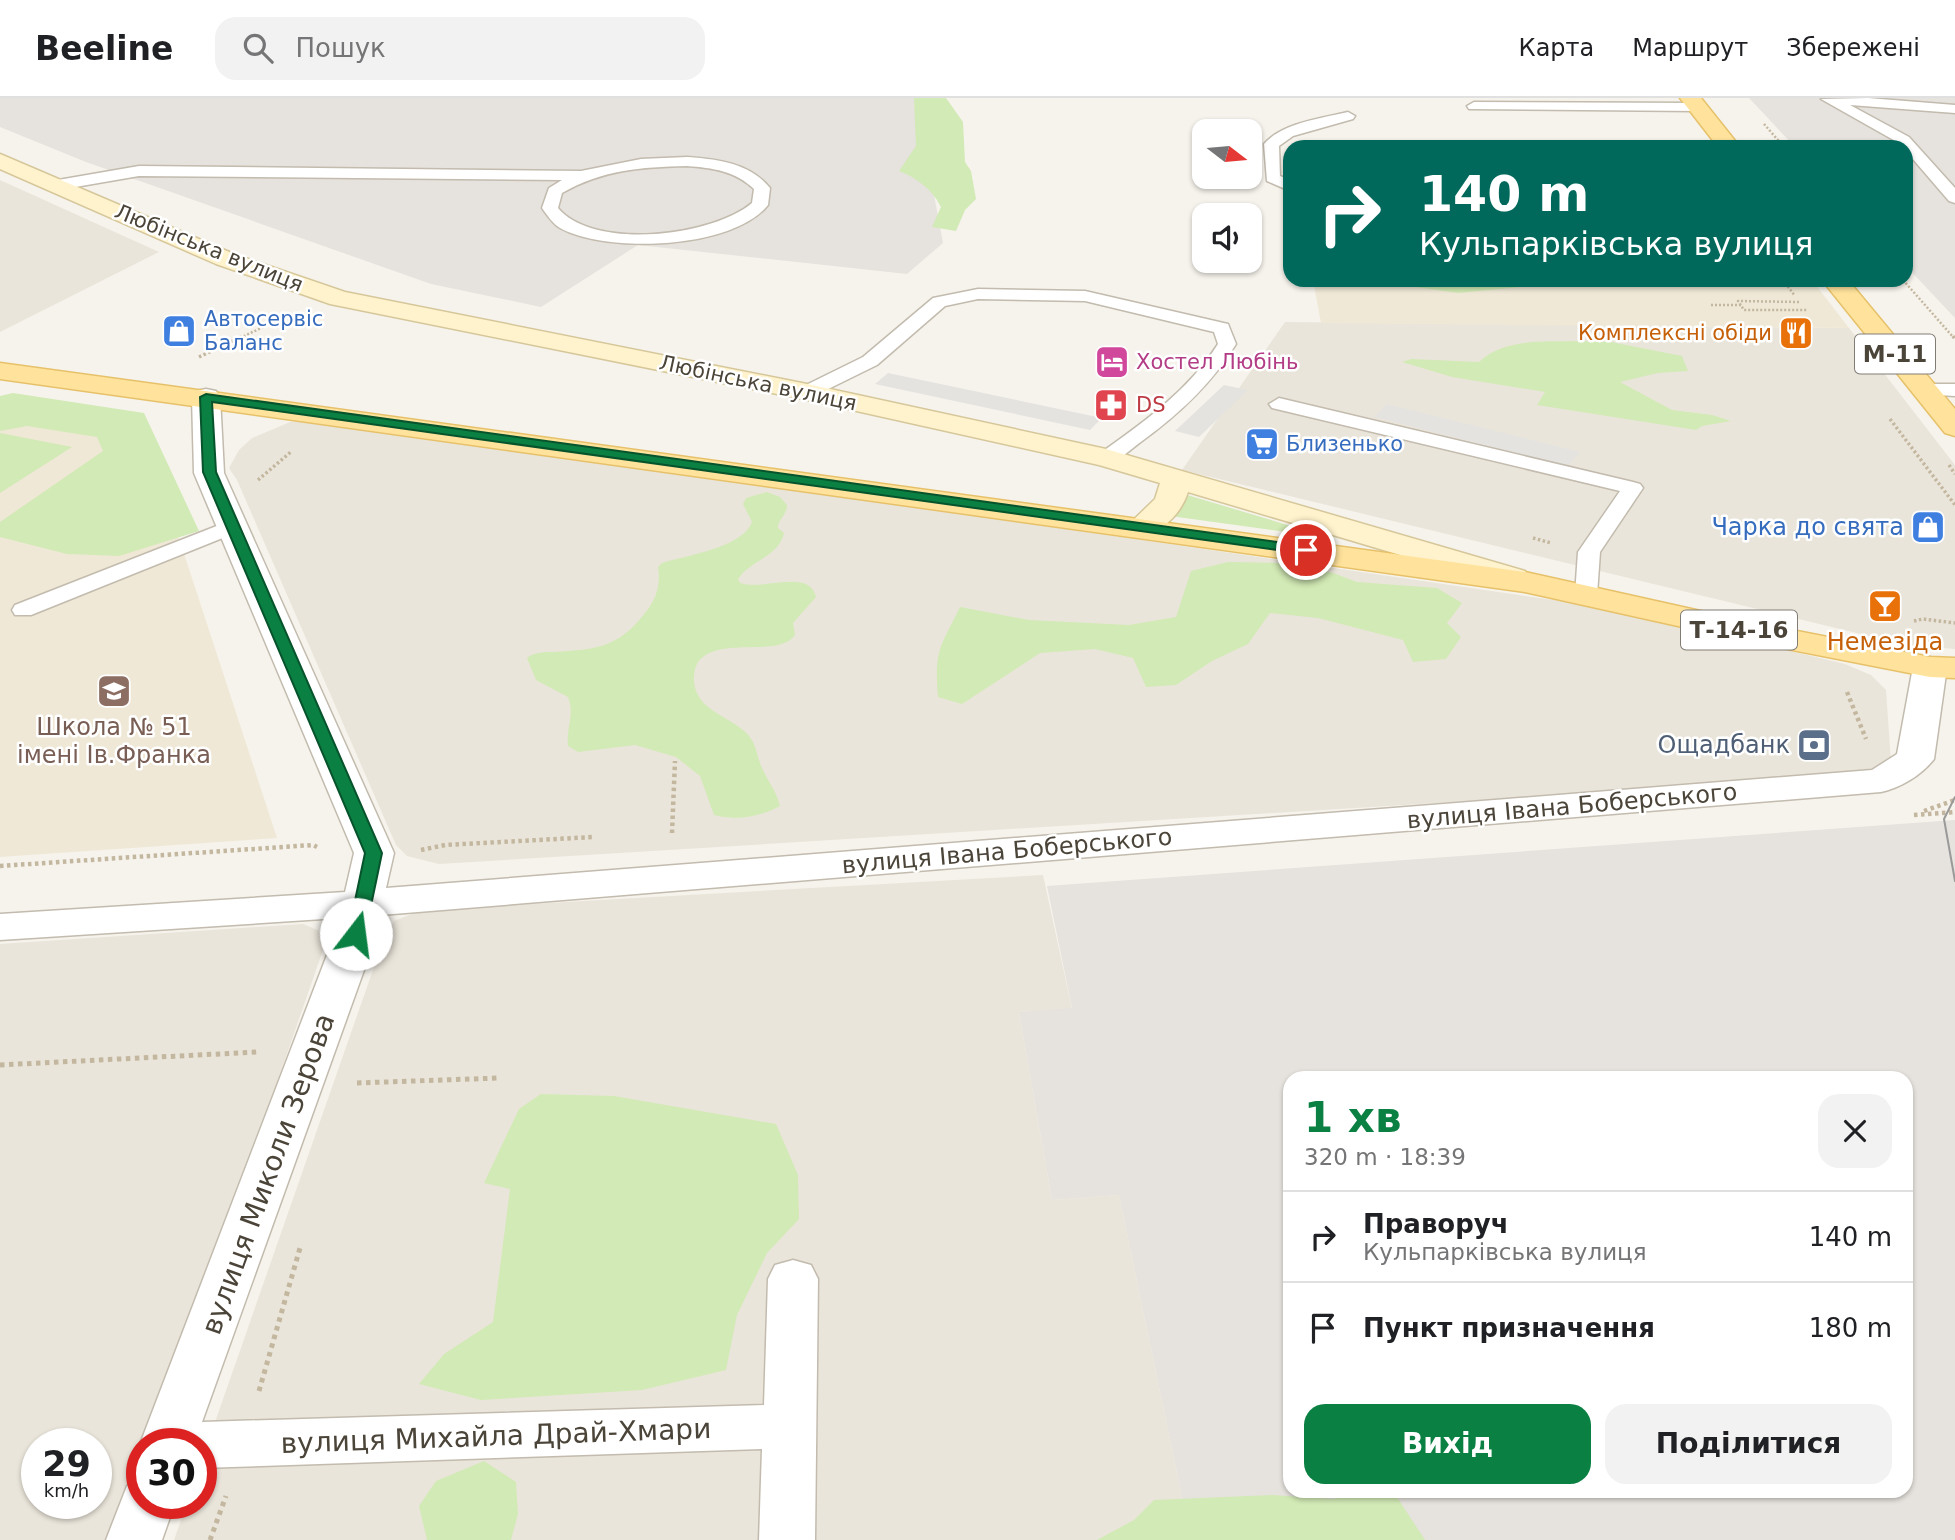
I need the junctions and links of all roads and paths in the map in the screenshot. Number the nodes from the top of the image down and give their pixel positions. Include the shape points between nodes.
1 (1825, 98) edge
2 (1693, 103) edge
3 (1474, 106) dead end
4 (1955, 109) edge
5 (1348, 116) dead end
6 (1723, 140) edge
7 (1904, 140) edge
8 (1913, 150) edge
9 (0, 161) edge
10 (581, 176) junction
11 (1283, 183) edge
12 (58, 185) junction
13 (1955, 198) edge
14 (1841, 287) edge
15 (1906, 287) edge
16 (1711, 305) dead end
17 (1741, 306) junction
18 (1856, 306) junction
19 (1955, 339) edge
20 (0, 371) edge
21 (1925, 390) junction
22 (1955, 390) edge
23 (807, 392) junction
24 (206, 397) junction
25 (1279, 404) dead end
26 (1884, 411) dead end
27 (1955, 428) edge
28 (298, 446) dead end
29 (1107, 458) junction
30 (257, 481) dead end
31 (1176, 481) junction
32 (1955, 505) edge
33 (232, 526) junction
34 (1142, 527) junction
35 (1525, 582) junction
36 (1586, 595) junction
37 (23, 610) dead end
38 (1923, 619) dead end
39 (1955, 624) edge
40 (1942, 668) edge
41 (675, 761) dead end
42 (1955, 800) edge
43 (1955, 812) edge
44 (671, 833) dead end
45 (313, 845) dead end
46 (0, 866) edge
47 (365, 902) junction
48 (0, 927) edge
49 (273, 1051) dead end
50 (0, 1065) edge
51 (499, 1078) dead end
52 (349, 1083) dead end
53 (793, 1279) dead end
54 (790, 1426) junction
55 (173, 1428) edge
56 (217, 1444) edge
57 (141, 1519) edge
58 (134, 1540) edge
59 (787, 1540) edge

1 - 4 lane
1 - 7 lane
2 - 3 lane
2 - 6 main road
5 - 11 lane via 1288,133 1271,144 1272,178
8 - 13 lane
9 - 12 main road, Любінська вулиця
10 - 10 lane via 620,165 666,161 709,164 744,173 762,188 760,205 737,222 696,234 648,239 600,235 565,224 550,208 555,191
10 - 12 lane via 139,171
12 - 23 main road, Любінська вулиця via 225,259 339,299
14 - 18 main road, М-11
15 - 19 path
16 - 17 path
17 - 18 path via 1744,310
17 - 18 path via 1738,301
18 - 21 main road, М-11
20 - 24 main road, Т-14-16
21 - 22 lane
21 - 27 main road, М-11
23 - 29 main road, Любінська вулиця
23 - 29 lane via 870,361 939,302 978,294 1084,296 1222,328 1227,344 1217,363 1142,434
24 - 33 street, вулиця Миколи Зерова via 209,472
24 - 34 main road, Т-14-16
25 - 36 lane via 1633,488 1589,552
26 - 32 path
28 - 30 path
29 - 31 main road, Любінська вулиця
31 - 34 main road via 1169,502
31 - 35 main road, Любінська вулиця
33 - 37 lane
33 - 47 street, вулиця Миколи Зерова via 374,853
34 - 35 main road, Т-14-16
35 - 36 main road, Т-14-16
36 - 40 main road, Т-14-16
38 - 39 path
40 - 47 street, вулиця Івана Боберського via 1914,759 1881,781
41 - 44 path
42 - 43 path via 1914,815
45 - 46 path
47 - 48 street, вулиця Івана Боберського
47 - 55 street, вулиця Миколи Зерова
49 - 50 path
51 - 52 path
53 - 54 street
54 - 56 street, вулиця Михайла Драй-Хмари
54 - 59 street
57 - 58 street

